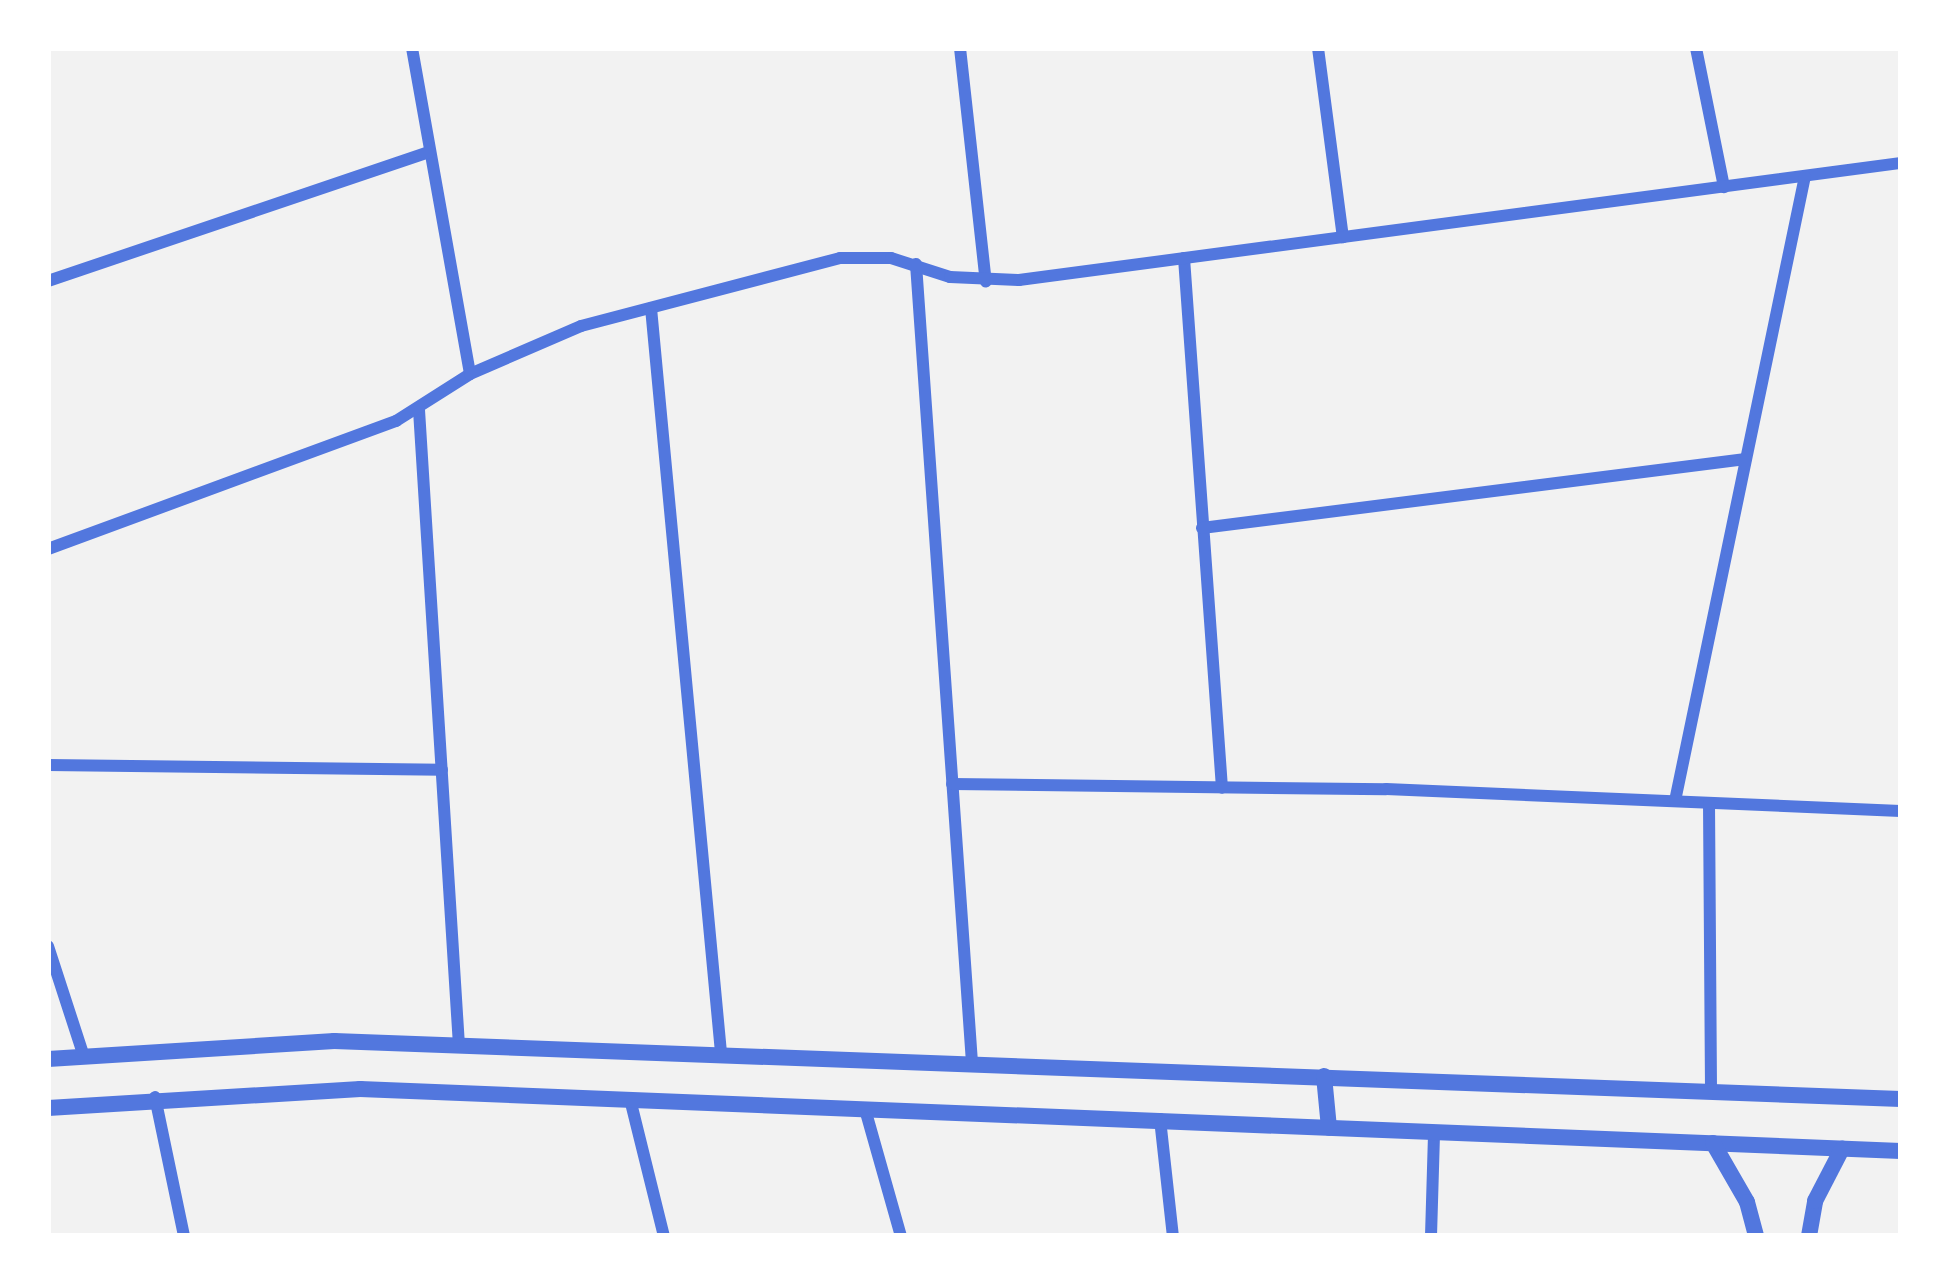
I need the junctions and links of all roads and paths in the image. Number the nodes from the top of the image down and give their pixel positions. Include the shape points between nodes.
1 (412, 48) edge
2 (960, 48) edge
3 (1318, 48) edge
4 (1696, 48) edge
5 (430, 152) junction
6 (1901, 163) edge
7 (1805, 176) junction
8 (1724, 187) junction
9 (1343, 237) junction
10 (1184, 259) junction
11 (916, 264) junction
12 (48, 281) edge
13 (986, 282) junction
14 (651, 308) junction
15 (470, 374) junction
16 (419, 410) junction
17 (1746, 459) junction
18 (1202, 528) junction
19 (48, 549) edge
20 (48, 765) edge
21 (442, 770) junction
22 (952, 784) junction
23 (1222, 788) junction
24 (1675, 801) junction
25 (1709, 803) junction
26 (1901, 812) edge
27 (48, 946) edge
28 (459, 1045) junction
29 (721, 1052) junction
30 (83, 1054) junction
31 (48, 1059) edge
32 (972, 1062) junction
33 (1324, 1076) junction
34 (1711, 1092) junction
35 (155, 1095) junction
36 (629, 1099) junction
37 (1901, 1100) edge
38 (48, 1108) edge
39 (865, 1108) junction
40 (1160, 1119) junction
41 (1329, 1128) junction
42 (1434, 1132) junction
43 (1713, 1144) junction
44 (1842, 1149) junction
45 (1901, 1151) edge
46 (184, 1236) edge
47 (664, 1236) edge
48 (901, 1236) edge
49 (1173, 1236) edge
50 (1431, 1236) edge
51 (1756, 1236) edge
52 (1809, 1236) edge

1 - 5 street
2 - 13 street
3 - 9 street
4 - 8 street
5 - 12 street
5 - 15 street
6 - 7 street
7 - 8 street
7 - 17 street
8 - 9 street
9 - 10 street
10 - 13 street
10 - 18 street
11 - 13 street
11 - 14 street via 840,258
11 - 22 street
14 - 15 street via 580,326
14 - 29 street
15 - 16 street
16 - 19 street
16 - 21 street
17 - 18 street
17 - 24 street
18 - 23 street
20 - 21 street
21 - 28 street
22 - 23 street
22 - 32 street
23 - 24 street
24 - 25 street
25 - 26 street
25 - 34 street
27 - 30 street
28 - 29 street
28 - 30 street via 229,1043
29 - 32 street
30 - 31 street
32 - 33 street
33 - 34 street
33 - 41 street
34 - 37 street
35 - 36 street via 360,1089
35 - 38 street
35 - 46 street
36 - 39 street
36 - 47 street
39 - 40 street
39 - 48 street
40 - 41 street
40 - 49 street
41 - 42 street
42 - 43 street
42 - 50 street
43 - 44 street
43 - 51 street via 1747,1202
44 - 45 street
44 - 52 street via 1815,1201

